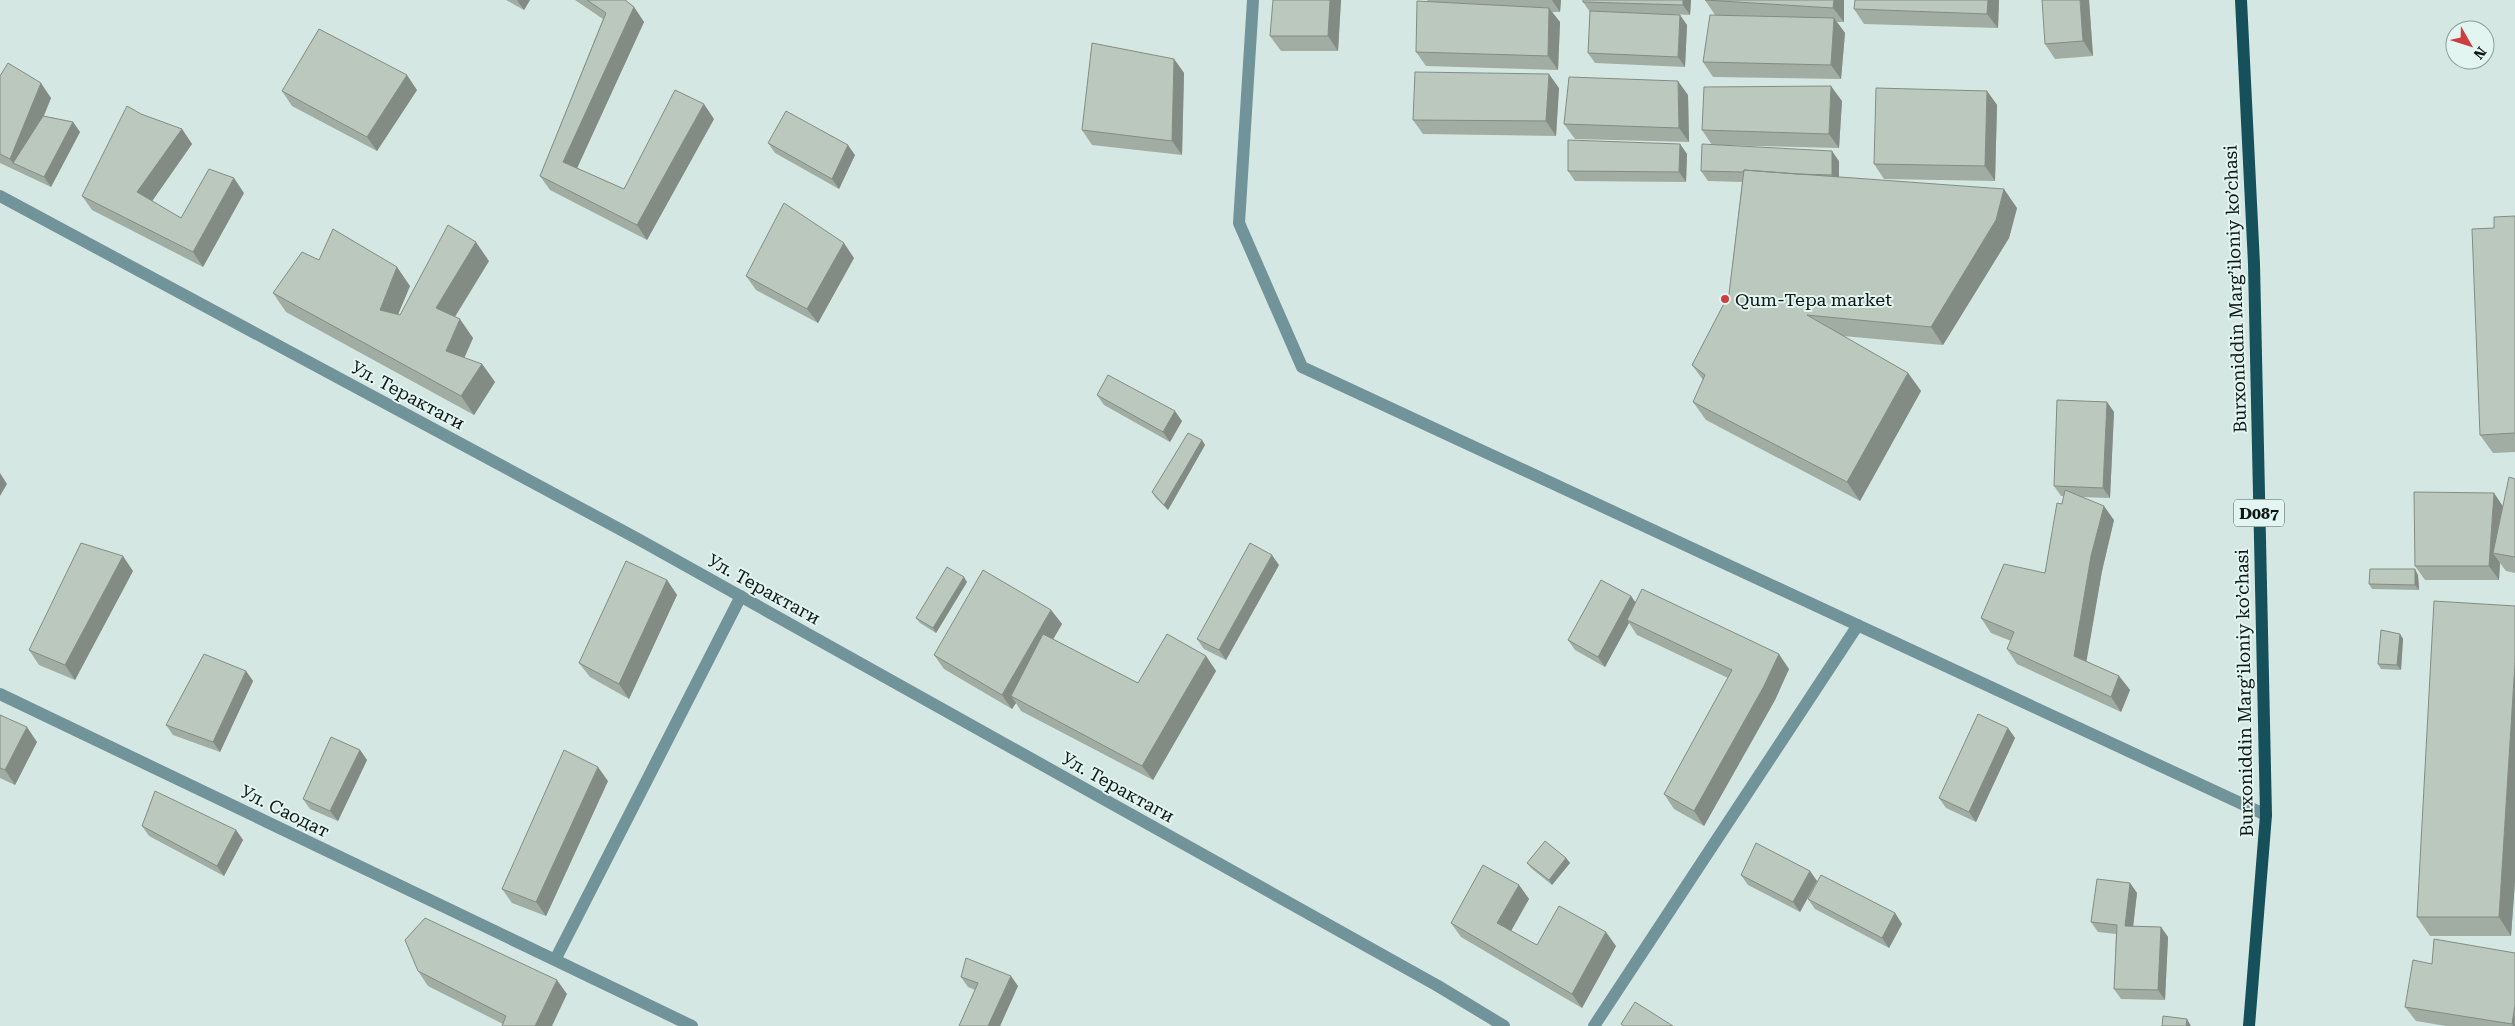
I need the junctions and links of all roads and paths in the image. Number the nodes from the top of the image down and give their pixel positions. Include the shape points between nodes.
1 (1252, 0) edge
2 (2242, 0) edge
3 (0, 196) edge
4 (741, 596) junction
5 (1858, 625) junction
6 (0, 694) edge
7 (2266, 815) junction
8 (555, 960) junction
9 (692, 1026) edge
10 (1504, 1026) edge
11 (1594, 1026) edge
12 (2249, 1026) edge

1 - 5 street via 1239,223 1302,367
2 - 7 main road, Burxoniddin Marg’iloniy ko’chasi / D087 via 2254,264
3 - 4 street, Ул. Терактаги
4 - 8 street
4 - 10 street, Ул. Терактаги
5 - 7 street
5 - 11 street
6 - 8 street, Ул. Саодат
7 - 12 main road, Burxoniddin Marg’iloniy ko’chasi / D087
8 - 9 street, Ул. Саодат

